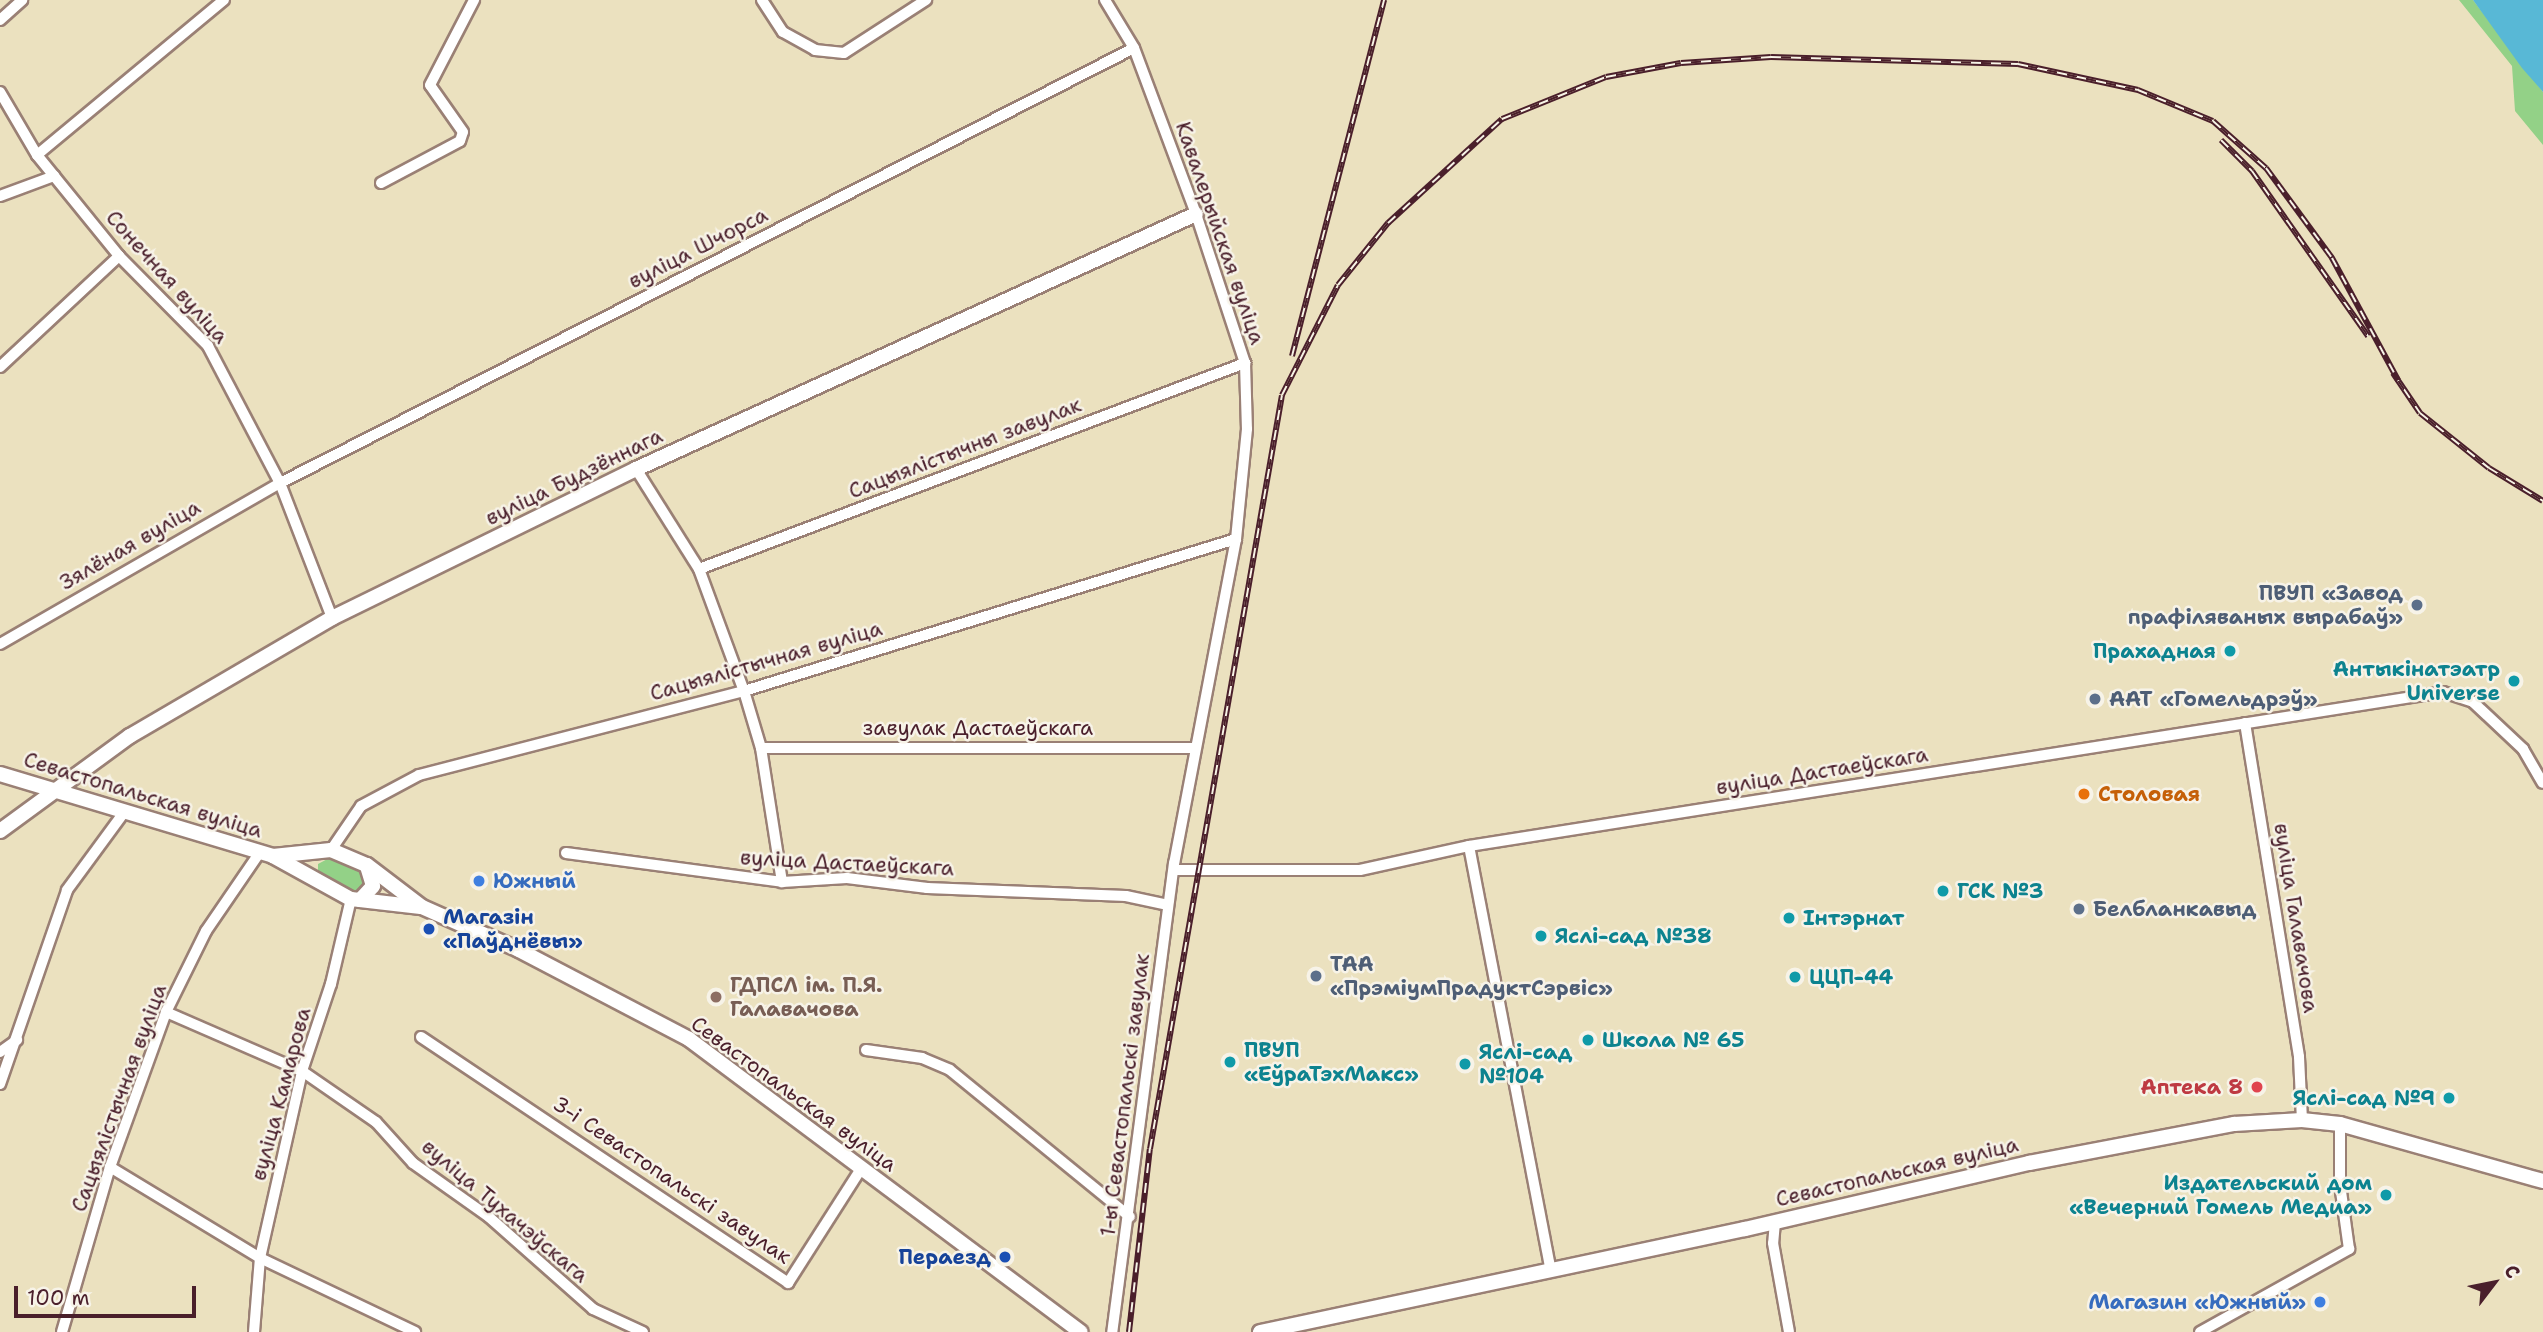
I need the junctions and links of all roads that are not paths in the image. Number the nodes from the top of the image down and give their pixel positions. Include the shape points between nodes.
1 (22, 0) edge
2 (224, 0) edge
3 (474, 0) edge
4 (762, 0) edge
5 (926, 0) edge
6 (1105, 0) edge
7 (0, 20) edge
8 (1134, 48) junction
9 (0, 92) edge
10 (37, 155) junction
11 (54, 176) junction
12 (381, 183) dead end
13 (0, 196) edge
14 (1196, 214) junction
15 (118, 256) junction
16 (1245, 363) junction
17 (0, 367) edge
18 (636, 469) junction
19 (281, 483) junction
20 (1236, 539) junction
21 (699, 569) junction
22 (332, 618) junction
23 (0, 644) edge
24 (744, 691) junction
25 (2245, 723) junction
26 (761, 748) junction
27 (1195, 748) junction
28 (0, 774) edge
29 (2543, 783) edge
30 (55, 792) junction
31 (125, 811) junction
32 (0, 831) edge
33 (1469, 846) junction
34 (331, 850) junction
35 (566, 853) dead end
36 (267, 854) junction
37 (367, 865) junction
38 (1174, 866) junction
39 (782, 882) junction
40 (319, 884) junction
41 (356, 899) junction
42 (1168, 905) junction
43 (422, 907) junction
44 (166, 1012) junction
45 (421, 1037) dead end
46 (17, 1040) junction
47 (866, 1050) dead end
48 (0, 1052) edge
49 (302, 1071) junction
50 (0, 1084) edge
51 (2302, 1120) junction
52 (2340, 1124) junction
53 (110, 1167) junction
54 (861, 1169) junction
55 (2543, 1181) edge
56 (1130, 1217) junction
57 (1775, 1222) junction
58 (260, 1258) junction
59 (1551, 1271) junction
60 (62, 1332) edge
61 (254, 1332) edge
62 (415, 1332) edge
63 (643, 1332) edge
64 (1081, 1332) edge
65 (1112, 1332) edge
66 (1260, 1332) edge
67 (1789, 1332) edge
68 (2200, 1332) edge

1 - 7 street
2 - 10 street
3 - 12 street via 430,85 463,132 460,141
4 - 5 street via 783,32 816,50 845,53
6 - 8 street, Кавалерыйская вуліца
8 - 14 street, Кавалерыйская вуліца
8 - 19 street, вуліца Шчорса
9 - 10 street, Сонечная вуліца
10 - 11 street, Сонечная вуліца
11 - 13 street
11 - 15 street, Сонечная вуліца
14 - 16 street, Кавалерыйская вуліца
14 - 18 street, вуліца Будзённага
15 - 17 street
15 - 19 street, Сонечная вуліца via 208,346
16 - 20 street, Кавалерыйская вуліца via 1247,429
16 - 21 street, Сацыялістычны завулак
18 - 21 street
18 - 22 street, вуліца Будзённага
19 - 22 street, Сонечная вуліца
19 - 23 street, Зялёная вуліца
20 - 24 street, Сацыялістычная вуліца
20 - 27 street, Кавалерыйская вуліца
21 - 24 street
22 - 30 street, вуліца Будзённага via 130,736
24 - 26 street
24 - 34 street, Сацыялістычная вуліца via 419,775 361,806
25 - 29 street, вуліца Дастаеўскага via 2443,692 2473,702 2523,749
25 - 33 street, вуліца Дастаеўскага
25 - 51 street, вуліца Галавачова via 2300,1057
26 - 27 street, завулак Дастаеўскага
26 - 39 street
27 - 38 street, Кавалерыйская вуліца
28 - 30 street, Севастопальская вуліца
30 - 31 street, Севастопальская вуліца
30 - 32 street, вуліца Будзённага
31 - 36 street, Севастопальская вуліца
31 - 46 street via 67,890
33 - 38 street, вуліца Дастаеўскага via 1360,870
33 - 59 street
34 - 36 street, Севастопальская вуліца
34 - 37 street, Севастопальская вуліца
34 - 40 street via 312,864
35 - 39 street, вуліца Дастаеўскага
36 - 40 street, Севастопальская вуліца
36 - 44 street, Сацыялістычная вуліца via 206,931
37 - 41 street via 373,886
37 - 43 street, Севастопальская вуліца
38 - 42 street, 1-ы Севастопальскі завулак
39 - 42 street, вуліца Дастаеўскага via 848,878 927,888 1126,896
40 - 41 street, Севастопальская вуліца
41 - 43 street, Севастопальская вуліца
41 - 49 street, вуліца Камарова
42 - 56 street, 1-ы Севастопальскі завулак
43 - 54 street, Севастопальская вуліца via 556,969 689,1039
44 - 49 street, вуліца Тухачэўскага
44 - 53 street, Сацыялістычная вуліца
45 - 54 street, 3-і Севастопальскі завулак via 788,1283
46 - 48 street
46 - 50 street
47 - 56 street via 922,1058 950,1070
49 - 58 street, вуліца Камарова
49 - 63 street, вуліца Тухачэўскага via 376,1122 413,1163 489,1217 593,1309
51 - 52 street, Севастопальская вуліца
51 - 57 street, Севастопальская вуліца via 2234,1124 2116,1144
52 - 55 street, Севастопальская вуліца
52 - 68 street via 2340,1184 2349,1249
53 - 58 street
53 - 60 street, Сацыялістычная вуліца
54 - 64 street, Севастопальская вуліца
56 - 65 street, 1-ы Севастопальскі завулак
57 - 59 street, Севастопальская вуліца
57 - 67 street via 1773,1243
58 - 61 street, вуліца Камарова
58 - 62 street
59 - 66 street, Севастопальская вуліца

